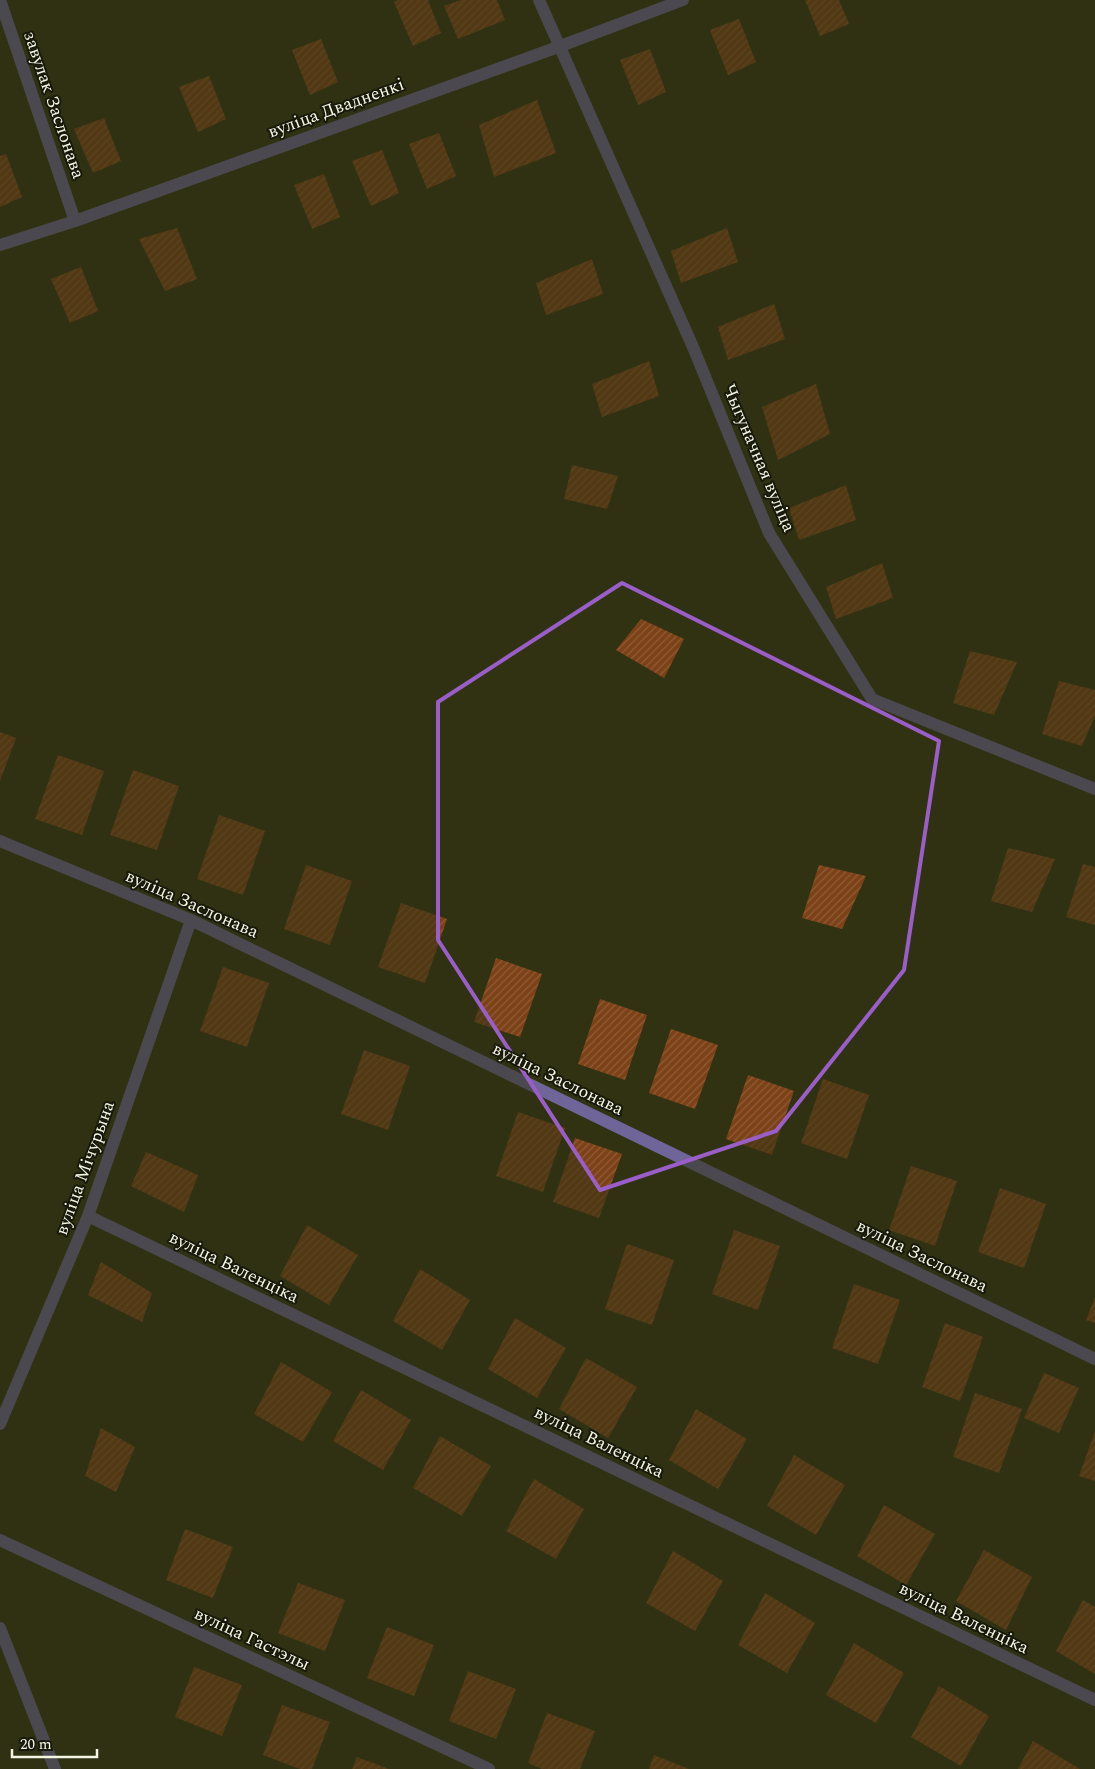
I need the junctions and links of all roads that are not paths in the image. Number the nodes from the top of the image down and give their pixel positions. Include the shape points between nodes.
1 (0, 0) edge
2 (539, 0) edge
3 (683, 0) edge
4 (558, 48) junction
5 (75, 221) junction
6 (0, 245) edge
7 (1095, 789) edge
8 (0, 841) edge
9 (191, 920) junction
10 (88, 1216) junction
11 (1095, 1359) edge
12 (0, 1424) edge
13 (0, 1540) edge
14 (0, 1628) edge
15 (1095, 1700) edge
16 (54, 1769) edge
17 (489, 1769) edge

1 - 5 street, завулак Заслонава
2 - 4 street, Чыгуначная вуліца
3 - 4 street, вуліца Двадненкі
4 - 5 street, вуліца Двадненкі
4 - 7 street, Чыгуначная вуліца via 693,347 769,533 872,699
5 - 6 street, вуліца Двадненкі
8 - 9 street, вуліца Заслонава
9 - 10 street, вуліца Мічурына
9 - 11 street, вуліца Заслонава
10 - 12 street, вуліца Мічурына
10 - 15 street, вуліца Валенціка
13 - 17 street, вуліца Гастэлы
14 - 16 street

